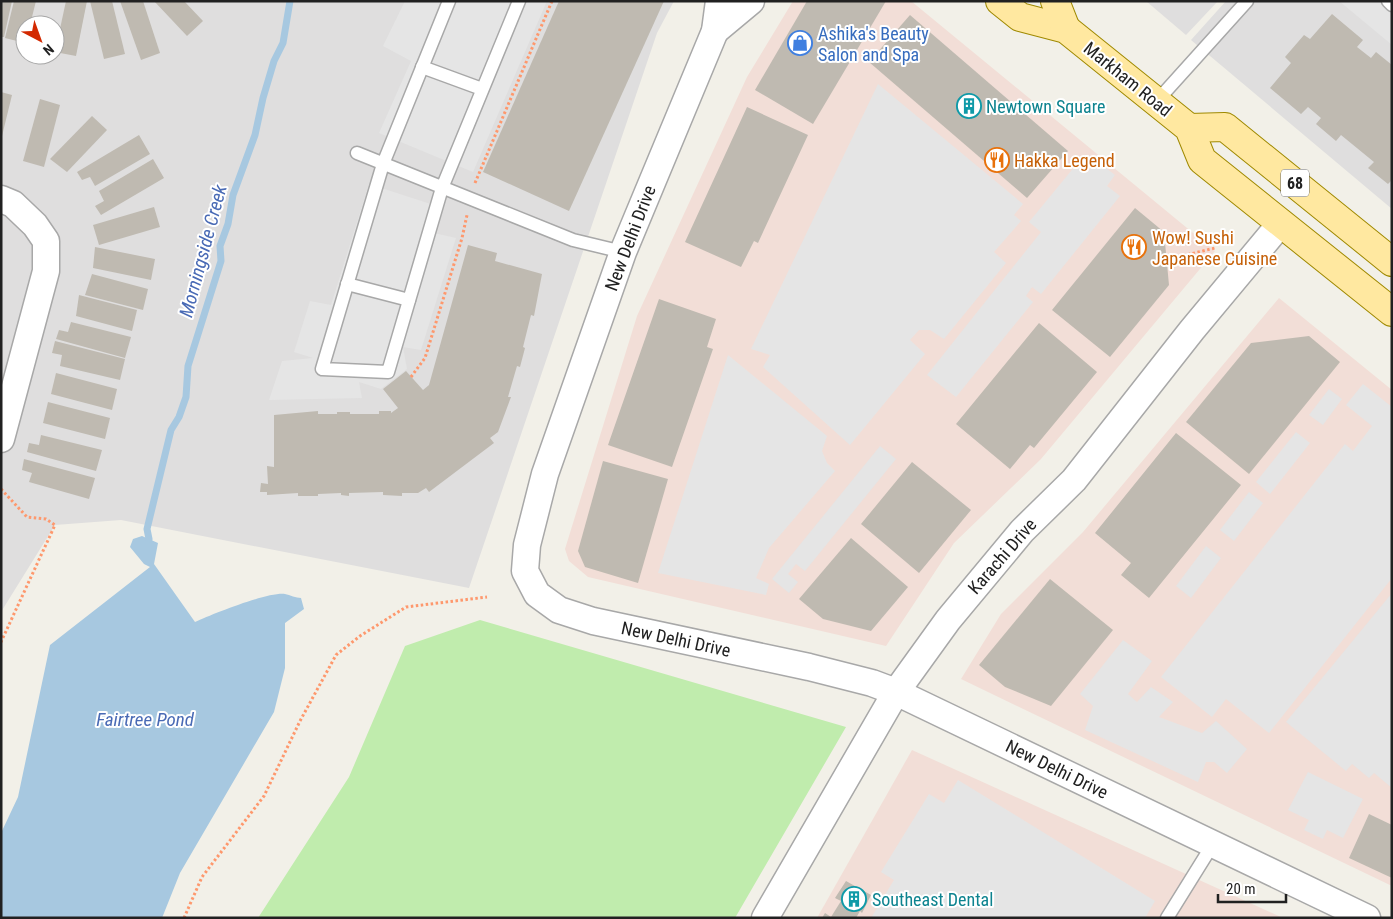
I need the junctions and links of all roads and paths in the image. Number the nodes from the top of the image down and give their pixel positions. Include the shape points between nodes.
1 (449, 1) edge
2 (519, 1) edge
3 (719, 1) edge
4 (751, 1) edge
5 (1000, 1) edge
6 (1055, 1) edge
7 (1247, 1) edge
8 (1388, 1) edge
9 (1392, 5) edge
10 (1066, 30) junction
11 (715, 31) junction
12 (422, 67) junction
13 (482, 90) junction
14 (1156, 102) junction
15 (1189, 128) junction
16 (357, 153) dead end
17 (382, 164) junction
18 (442, 188) junction
19 (1, 199) edge
20 (1281, 223) junction
21 (1215, 248) dead end
22 (623, 252) junction
23 (1178, 257) dead end
24 (1392, 262) edge
25 (347, 284) junction
26 (409, 300) junction
27 (1392, 312) edge
28 (1, 439) edge
29 (1, 489) edge
30 (487, 597) dead end
31 (1, 642) edge
32 (896, 692) junction
33 (1213, 844) junction
34 (184, 918) edge
35 (765, 918) edge
36 (1167, 918) edge
37 (1367, 918) edge

1 - 12 lane
2 - 13 lane
3 - 11 street, New Delhi Drive
4 - 11 street, New Delhi Drive
5 - 10 main road, Markham Road / 68 via 1020,17
6 - 10 main road, Markham Road
7 - 14 lane
8 - 9 lane
10 - 14 main road, Markham Road / 68
11 - 22 street, New Delhi Drive
12 - 13 lane
12 - 17 lane
13 - 18 lane
14 - 15 main road, Markham Road / 68
15 - 20 main road, Markham Road / 68 via 1202,160
15 - 24 main road, Markham Road / 68 via 1224,127
16 - 17 lane
17 - 18 lane
17 - 25 lane
18 - 22 lane via 573,240
18 - 26 lane
19 - 28 street via 24,214 46,241 46,271
20 - 27 main road, Markham Road / 68
20 - 32 street, Karachi Drive via 1074,480 1022,531 982,577
21 - 23 path
22 - 32 street, New Delhi Drive via 545,474 527,544 525,571 537,594 559,610 593,621 810,666
25 - 26 lane
25 - 26 lane via 322,369 388,372
29 - 31 path via 27,517 46,519 55,525
30 - 34 path via 406,607 336,655 264,796 202,877
32 - 33 street, New Delhi Drive
32 - 35 street, Karachi Drive
33 - 36 lane
33 - 37 street, New Delhi Drive

